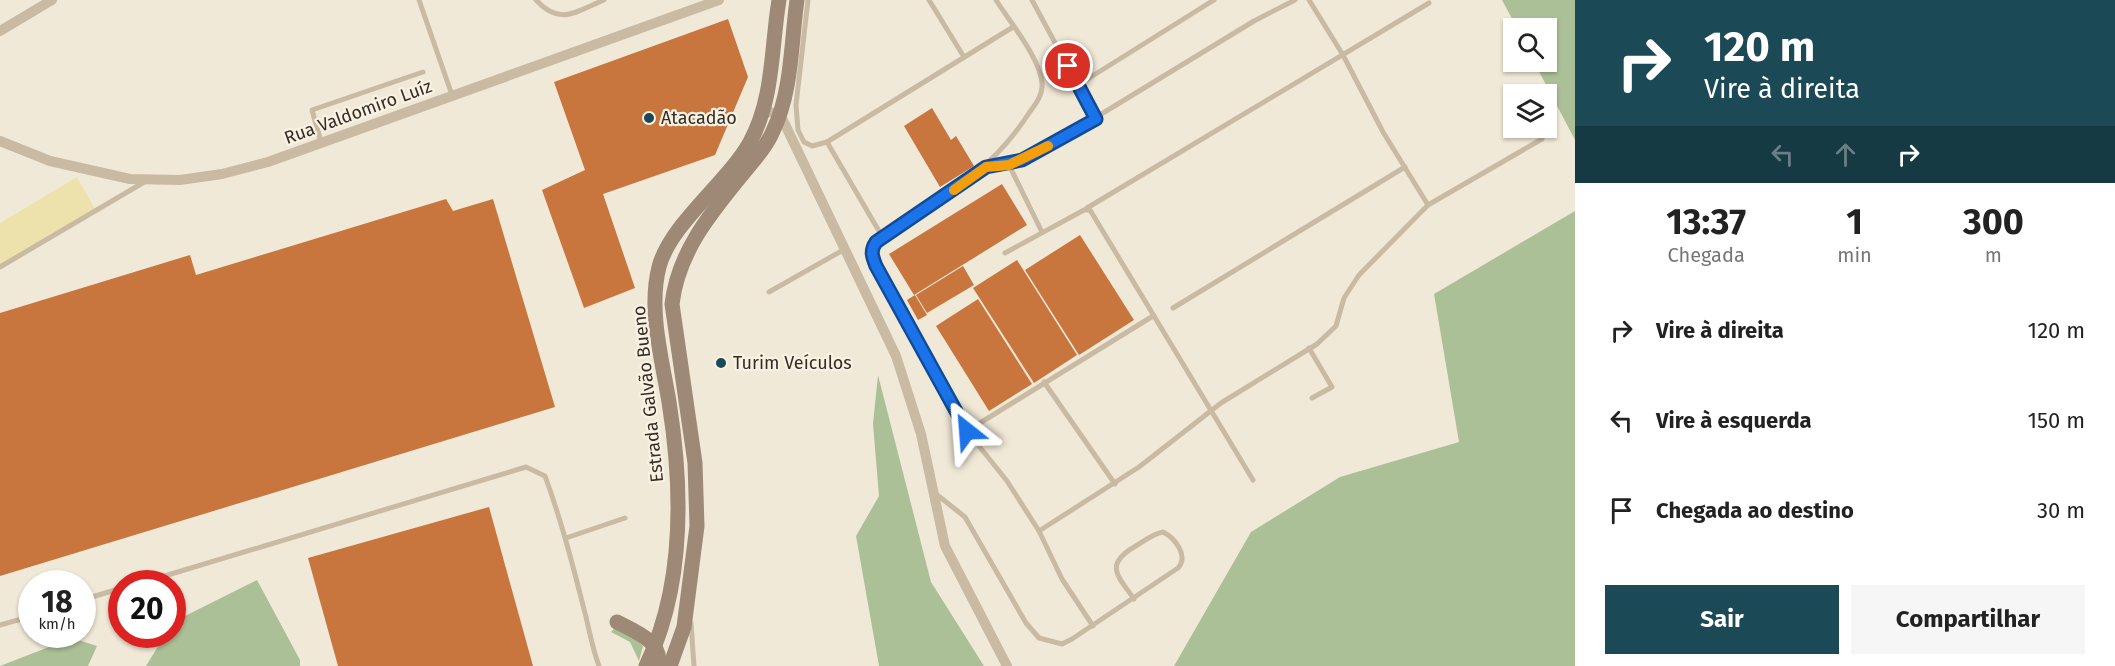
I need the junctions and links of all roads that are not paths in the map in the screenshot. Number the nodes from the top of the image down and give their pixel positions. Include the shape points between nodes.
1 (52, 0) edge
2 (419, 0) edge
3 (536, 0) edge
4 (604, 0) edge
5 (719, 0) edge
6 (779, 0) edge
7 (797, 0) edge
8 (808, 0) edge
9 (929, 0) edge
10 (996, 0) edge
11 (1032, 0) edge
12 (1214, 0) edge
13 (1295, 0) edge
14 (1310, 0) edge
15 (1429, 3) dead end
16 (1013, 27) junction
17 (0, 31) edge
18 (1343, 55) junction
19 (964, 57) junction
20 (423, 72) dead end
21 (1078, 85) junction
22 (452, 95) junction
23 (764, 111) junction
24 (780, 114) junction
25 (1096, 119) junction
26 (1542, 139) dead end
27 (0, 141) edge
28 (321, 142) junction
29 (826, 142) junction
30 (1009, 165) junction
31 (1404, 166) junction
32 (986, 167) junction
33 (148, 180) junction
34 (1428, 205) junction
35 (1087, 208) junction
36 (1042, 232) junction
37 (883, 237) junction
38 (844, 249) junction
39 (1005, 253) dead end
40 (0, 267) edge
41 (769, 292) dead end
42 (1173, 308) dead end
43 (1153, 316) junction
44 (1309, 348) junction
45 (1044, 382) junction
46 (1312, 398) dead end
47 (1212, 409) junction
48 (967, 431) junction
49 (1253, 480) dead end
50 (1115, 484) junction
51 (932, 491) junction
52 (625, 518) dead end
53 (1039, 531) junction
54 (566, 538) junction
55 (184, 570) edge
56 (1134, 599) junction
57 (688, 601) junction
58 (18, 619) edge
59 (617, 622) dead end
60 (0, 625) edge
61 (1093, 626) junction
62 (654, 646) junction
63 (599, 666) edge
64 (646, 666) edge
65 (658, 666) edge
66 (670, 666) edge
67 (694, 666) edge
68 (1007, 666) edge

1 - 17 street
2 - 22 lane
3 - 4 lane via 553,15 564,16
5 - 22 street, Rua Valdomiro Luíz
6 - 23 main road, Estrada Galvão Bueno
7 - 24 main road, Estrada Galvão Bueno
8 - 29 lane via 796,122 807,145
9 - 19 lane
10 - 16 lane
11 - 21 lane
12 - 21 lane
13 - 25 lane via 1254,21
14 - 18 lane
15 - 18 lane
16 - 19 lane
16 - 32 lane via 1041,77 1042,87 1013,137
18 - 31 lane
18 - 35 lane
19 - 29 lane
20 - 28 lane via 312,110
21 - 25 lane
22 - 28 street, Rua Valdomiro Luíz
23 - 24 street
23 - 62 main road, Estrada Galvão Bueno via 750,142 684,224 659,266 657,331 672,419 679,506 672,580
24 - 38 street
24 - 57 main road, Estrada Galvão Bueno via 760,153 695,237 675,280 674,331 695,463 697,526
25 - 30 lane
26 - 34 lane
27 - 33 street, Rua Valdomiro Luíz via 51,161 130,180
28 - 33 street, Rua Valdomiro Luíz via 222,174
29 - 37 lane
30 - 32 lane
30 - 36 lane
31 - 34 lane
31 - 42 lane
32 - 37 lane
33 - 40 lane
34 - 44 lane via 1359,275 1344,298 1336,326
35 - 36 lane
35 - 43 lane
36 - 39 lane
37 - 48 lane via 872,248 876,266
38 - 41 lane
38 - 51 street via 896,356 921,434
43 - 45 lane
43 - 47 lane
44 - 46 lane via 1332,387
44 - 47 lane
45 - 48 lane
45 - 50 lane
47 - 49 lane
47 - 50 lane
48 - 53 lane
50 - 53 lane
51 - 61 lane via 965,517 1026,623 1039,638 1062,644
51 - 68 street via 945,546
52 - 54 lane
53 - 61 lane via 1062,579
54 - 55 lane via 545,476 526,467
54 - 63 lane via 590,644
56 - 56 lane via 1182,564 1182,554 1170,535 1163,532 1119,556 1115,565 1118,574
56 - 61 lane
57 - 66 main road, Estrada Galvão Bueno via 684,627
57 - 67 lane
58 - 60 lane
59 - 62 main road
62 - 64 main road, Estrada Galvão Bueno
62 - 65 main road via 659,654

